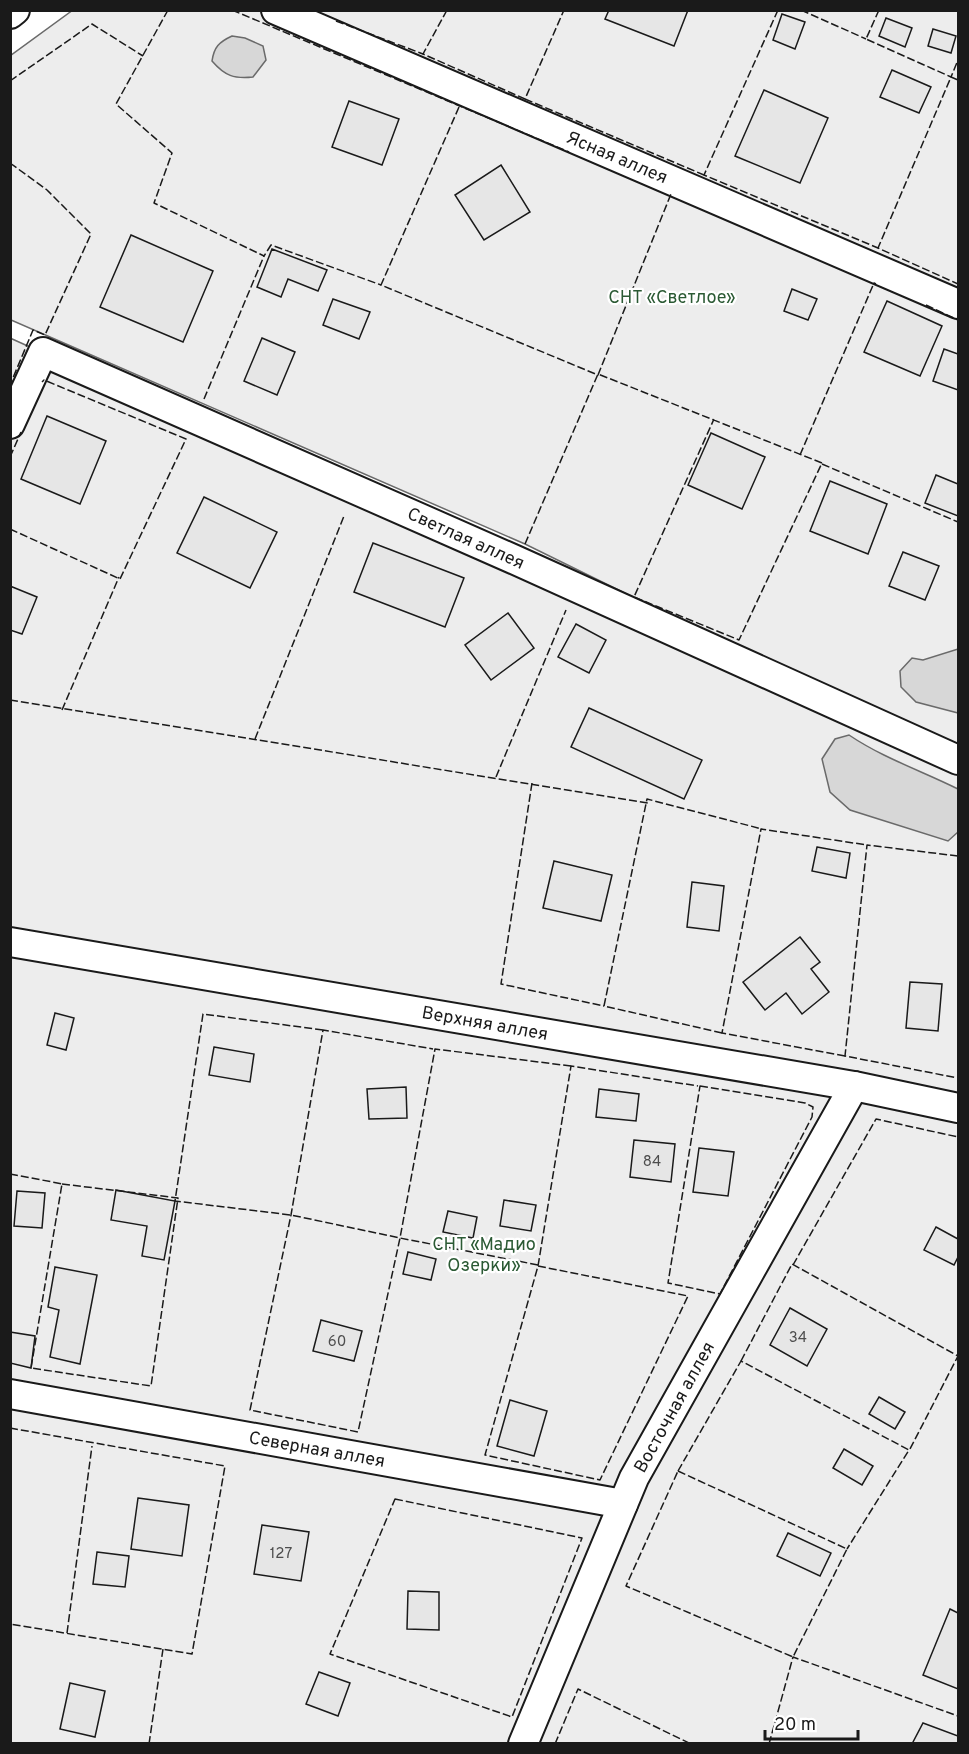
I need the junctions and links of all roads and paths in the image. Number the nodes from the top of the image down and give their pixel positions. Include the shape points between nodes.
1 (15, 10) edge
2 (276, 10) edge
3 (10, 14) edge
4 (958, 304) edge
5 (10, 424) edge
6 (958, 760) edge
7 (10, 942) edge
8 (854, 1086) junction
9 (958, 1108) edge
10 (10, 1394) edge
11 (623, 1504) junction
12 (522, 1743) edge

1 - 3 street
2 - 4 street, Ясная аллея
5 - 6 street, Светлая аллея via 43,352
7 - 8 street, Верхняя аллея
8 - 9 street, Верхняя аллея
8 - 11 street, Восточная аллея
10 - 11 street, Северная аллея
11 - 12 street, Восточная аллея

